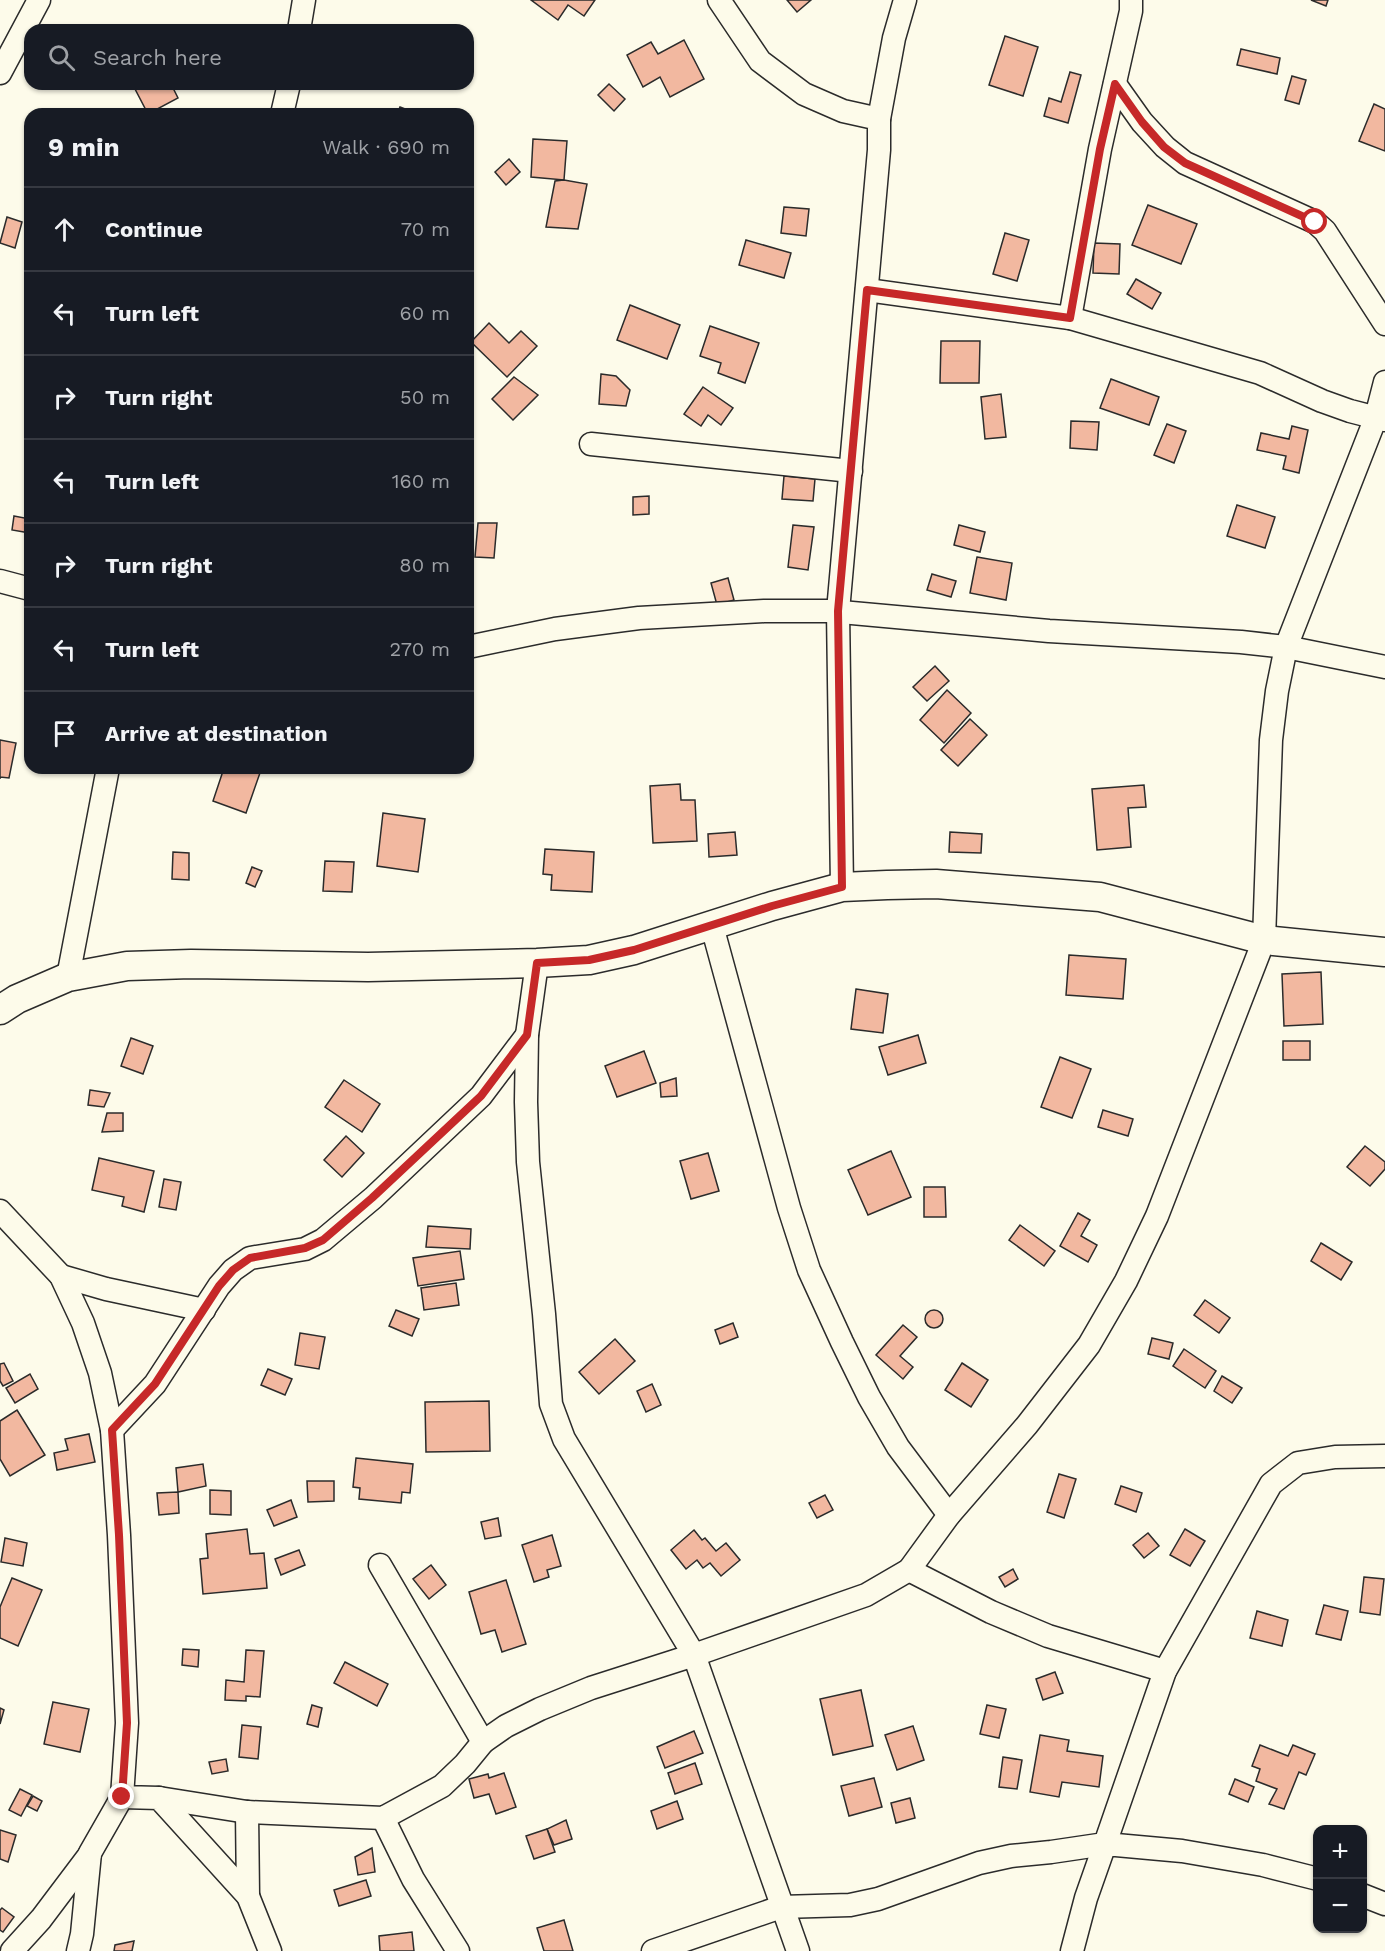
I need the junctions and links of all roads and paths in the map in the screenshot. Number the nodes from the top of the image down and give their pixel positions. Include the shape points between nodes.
1 (39, 0) edge
2 (304, 0) edge
3 (719, 0) edge
4 (905, 0) edge
5 (1131, 0) edge
6 (26, 24) edge
7 (300, 24) edge
8 (24, 28) edge
9 (0, 73) edge
10 (1115, 84) junction
11 (288, 90) edge
12 (284, 108) edge
13 (879, 119) junction
14 (867, 290) junction
15 (1070, 318) junction
16 (1385, 324) edge
17 (1385, 382) edge
18 (1380, 419) edge
19 (591, 444) dead end
20 (851, 471) junction
21 (0, 581) edge
22 (24, 587) edge
23 (838, 611) junction
24 (474, 646) edge
25 (1286, 648) junction
26 (1385, 667) edge
27 (107, 774) edge
28 (842, 887) junction
29 (712, 926) junction
30 (1264, 940) junction
31 (1385, 952) edge
32 (537, 963) junction
33 (68, 977) junction
34 (0, 1010) edge
35 (527, 1035) junction
36 (0, 1211) edge
37 (61, 1276) junction
38 (204, 1310) junction
39 (112, 1430) junction
40 (1385, 1456) edge
41 (950, 1515) junction
42 (380, 1565) dead end
43 (909, 1570) junction
44 (694, 1655) junction
45 (1165, 1671) junction
46 (483, 1742) junction
47 (122, 1797) junction
48 (159, 1798) junction
49 (246, 1812) junction
50 (382, 1818) junction
51 (1105, 1844) junction
52 (90, 1853) junction
53 (1313, 1878) edge
54 (248, 1896) junction
55 (1367, 1897) edge
56 (1385, 1904) edge
57 (781, 1908) junction
58 (12, 1951) edge
59 (78, 1951) edge
60 (270, 1951) edge
61 (458, 1951) edge
62 (653, 1951) edge
63 (798, 1951) edge
64 (1072, 1951) edge

1 - 6 street
2 - 7 street
3 - 13 street via 760,61 804,94 843,111
4 - 13 street
5 - 10 street
8 - 9 street
10 - 15 street
10 - 16 street via 1164,147 1185,163 1315,222 1325,231
11 - 12 street
13 - 14 street
14 - 15 street
14 - 20 street
15 - 18 street via 1260,373 1322,401
17 - 18 street
18 - 25 street
19 - 20 street
20 - 23 street
21 - 22 street
23 - 24 street via 639,618 555,629
23 - 25 street
23 - 28 street
25 - 26 street
25 - 30 street via 1271,740
27 - 33 street
28 - 29 street
28 - 30 street via 936,884 1100,897
29 - 32 street via 589,960
29 - 41 street via 809,1270 869,1397 898,1447
30 - 31 street
30 - 41 street via 1157,1216 1126,1281 1089,1345
32 - 33 street via 368,967 191,964 127,966
32 - 35 street
33 - 34 street
35 - 38 street via 481,1096 323,1240 305,1248 250,1258 233,1270
35 - 44 street via 528,1162 551,1404 564,1439
36 - 37 street
37 - 38 street
37 - 39 street via 100,1373
38 - 39 street via 155,1384
39 - 47 street via 127,1723
40 - 45 street via 1335,1457 1298,1463 1271,1484
41 - 43 street
42 - 46 street
43 - 44 street via 866,1594
43 - 45 street via 1048,1636
44 - 46 street via 591,1688 506,1726
44 - 57 street
45 - 51 street
46 - 50 street via 442,1785
47 - 48 street
47 - 52 street
48 - 49 street
48 - 54 street
49 - 50 street
49 - 54 street
50 - 61 street via 413,1879
51 - 53 street via 1182,1851
51 - 57 street via 979,1863 850,1905
51 - 64 street
52 - 58 street via 42,1919
52 - 59 street
54 - 60 street
55 - 56 street
57 - 62 street
57 - 63 street

